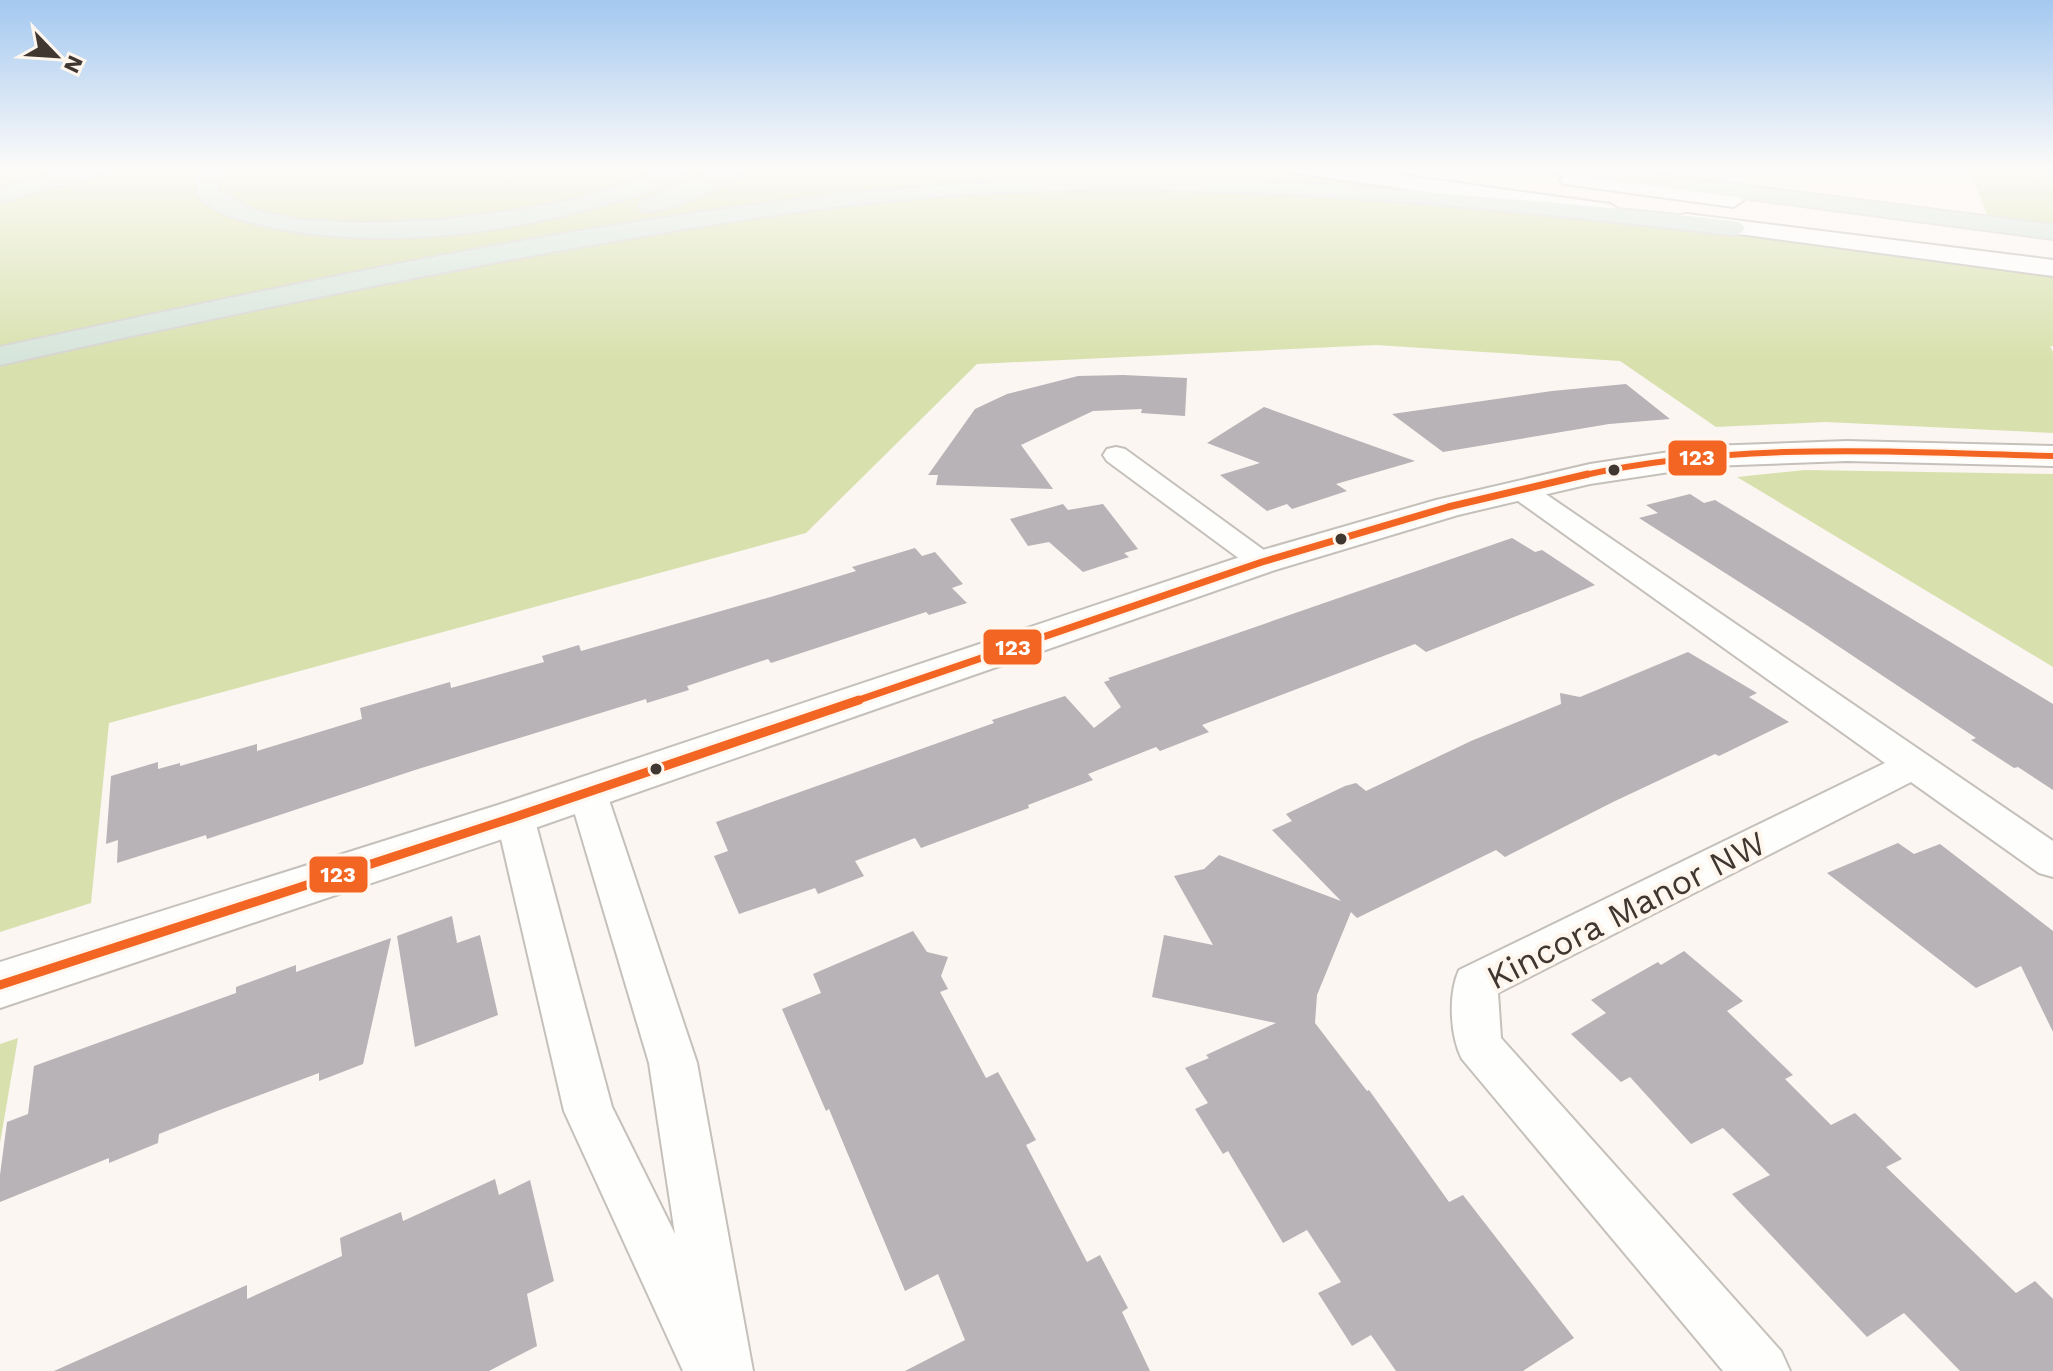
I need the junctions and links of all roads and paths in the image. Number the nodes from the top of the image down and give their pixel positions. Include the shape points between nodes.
1 (548, 231) edge
2 (625, 231) edge
3 (1757, 231) edge
4 (2018, 231) edge
5 (2023, 231) edge
6 (2053, 235) edge
7 (2053, 268) edge
8 (0, 354) edge
9 (1116, 455) dead end
10 (2053, 456) edge
11 (1521, 490) junction
12 (1262, 562) junction
13 (1915, 764) junction
14 (587, 791) junction
15 (515, 817) junction
16 (2053, 862) edge
17 (0, 985) edge
18 (713, 1371) edge
19 (724, 1371) edge
20 (1761, 1371) edge

1 - 8 highway via 168,312
2 - 8 highway
3 - 7 main road
4 - 6 main road
5 - 6 highway
9 - 12 street
10 - 11 street via 1847,451 1709,456
11 - 12 street
11 - 13 street
12 - 14 street
13 - 16 street
13 - 20 street, Kincora Manor NW via 1475,983 1478,1045
14 - 15 street
14 - 19 street via 673,1063
15 - 17 street
15 - 18 street via 588,1111

